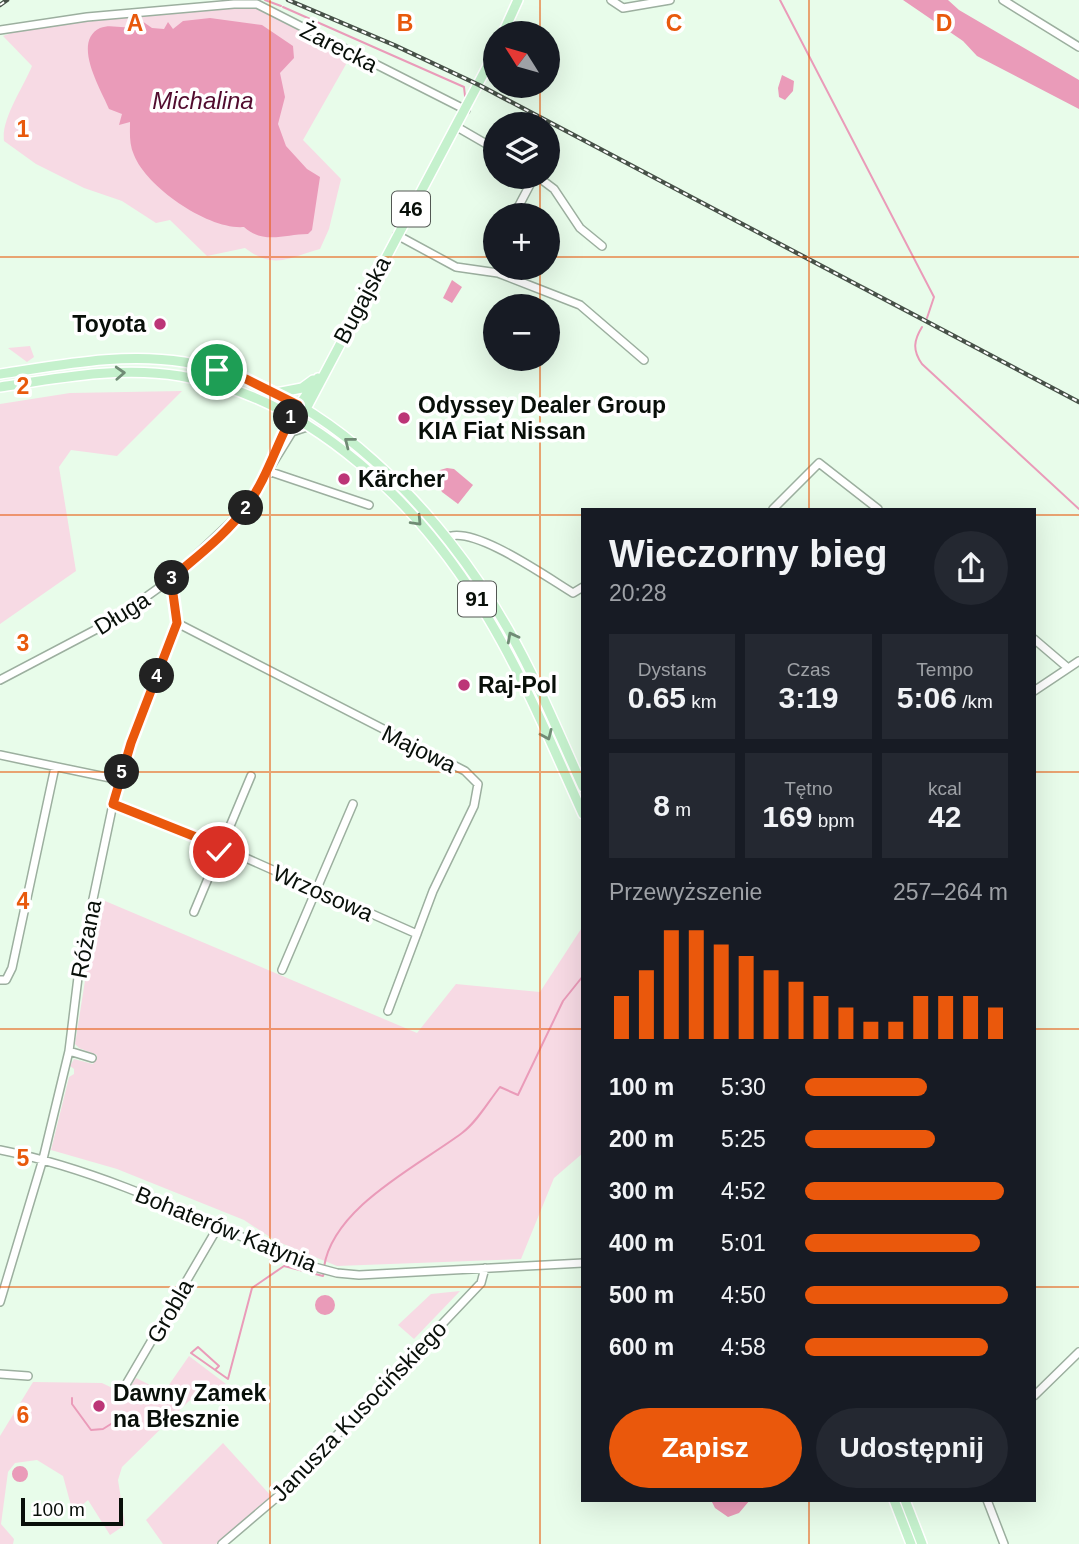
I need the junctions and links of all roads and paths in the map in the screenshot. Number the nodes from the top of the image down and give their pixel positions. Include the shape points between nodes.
1 (518, 0) edge
2 (611, 0) edge
3 (670, 0) edge
4 (1003, 0) edge
5 (508, 21) edge
6 (0, 30) edge
7 (1079, 47) edge
8 (483, 76) edge
9 (466, 110) junction
10 (457, 127) junction
11 (483, 142) edge
12 (554, 189) edge
13 (397, 235) junction
14 (602, 246) dead end
15 (644, 360) dead end
16 (327, 366) junction
17 (0, 374) edge
18 (0, 387) edge
19 (276, 393) junction
20 (302, 408) junction
21 (299, 422) junction
22 (276, 455) junction
23 (268, 471) junction
24 (369, 505) dead end
25 (774, 508) edge
26 (877, 508) edge
27 (446, 538) junction
28 (171, 579) junction
29 (581, 588) edge
30 (177, 623) junction
31 (1036, 641) edge
32 (1079, 661) edge
33 (1068, 668) junction
34 (0, 680) edge
35 (1036, 690) edge
36 (0, 755) edge
37 (55, 767) junction
38 (251, 776) dead end
39 (120, 780) junction
40 (581, 783) edge
41 (113, 804) junction
42 (353, 804) dead end
43 (581, 810) edge
44 (221, 847) junction
45 (316, 890) junction
46 (194, 912) dead end
47 (417, 934) junction
48 (282, 970) dead end
49 (0, 980) edge
50 (388, 1012) dead end
51 (69, 1051) junction
52 (92, 1058) dead end
53 (0, 1150) edge
54 (43, 1159) junction
55 (218, 1227) junction
56 (581, 1264) edge
57 (485, 1268) junction
58 (0, 1302) edge
59 (1079, 1352) edge
60 (0, 1374) edge
61 (28, 1376) dead end
62 (121, 1393) dead end
63 (1036, 1394) edge
64 (895, 1502) edge
65 (988, 1502) edge
66 (907, 1504) edge
67 (222, 1544) edge
68 (911, 1544) edge
69 (922, 1544) edge
70 (1004, 1544) edge

1 - 5 main road
2 - 3 street via 624,8
4 - 7 street
6 - 9 street, Żarecka via 87,17 257,4
8 - 9 main road, Bugajska / 46
9 - 10 main road, Bugajska / 46
10 - 11 street
10 - 13 main road, Bugajska / 46
12 - 14 street via 576,223
13 - 15 street, Bugajska via 464,270 498,273 580,305
13 - 16 main road, Bugajska / 46
16 - 19 main road, 46 via 304,387
16 - 20 main road, Bugajska
17 - 19 main road via 149,358 217,370
18 -> 21 main road via 123,372 170,374 226,387
19 - 20 main road, 91
20 - 21 main road, Bugajska
27 -> 20 main road, 91 via 389,475
21 - 22 street, Długa
21 - 22 street, Długa
21 -> 43 main road, 91 via 387,490 458,572 508,652
22 - 23 street, Długa
23 - 24 street
23 - 28 street, Długa via 240,515
25 - 26 street via 819,463
27 - 29 street via 460,533 474,537 573,593
40 -> 27 main road, 91 via 510,633
28 - 30 street, Różana
28 - 34 street, Długa via 114,620
30 - 39 street, Różana
30 - 47 street, Majowa via 465,771 478,784 474,806
31 - 33 street
32 - 33 street
33 - 35 street
36 - 37 street
37 - 39 street
37 - 49 street via 12,968 6,979
38 - 44 street
39 - 41 street, Różana
41 - 44 street, Wrzosowa
41 - 51 street, Różana via 80,961
42 - 45 street
44 - 45 street, Wrzosowa
44 - 46 street
45 - 47 street, Wrzosowa
45 - 48 street
47 - 50 street, Majowa
51 - 52 street
51 - 54 street, Różana
53 - 54 street, Bohaterów Katynia
54 - 55 street, Bohaterów Katynia
54 - 58 street, Różana
55 - 57 street, Bohaterów Katynia via 303,1265 337,1273
55 - 62 street, Grobla
56 - 57 street, Bohaterów Katynia
57 - 67 street, Janusza Kusocińskiego via 481,1283 292,1482
59 - 63 street
60 - 61 street
64 - 68 main road
65 - 70 street
66 - 69 main road

